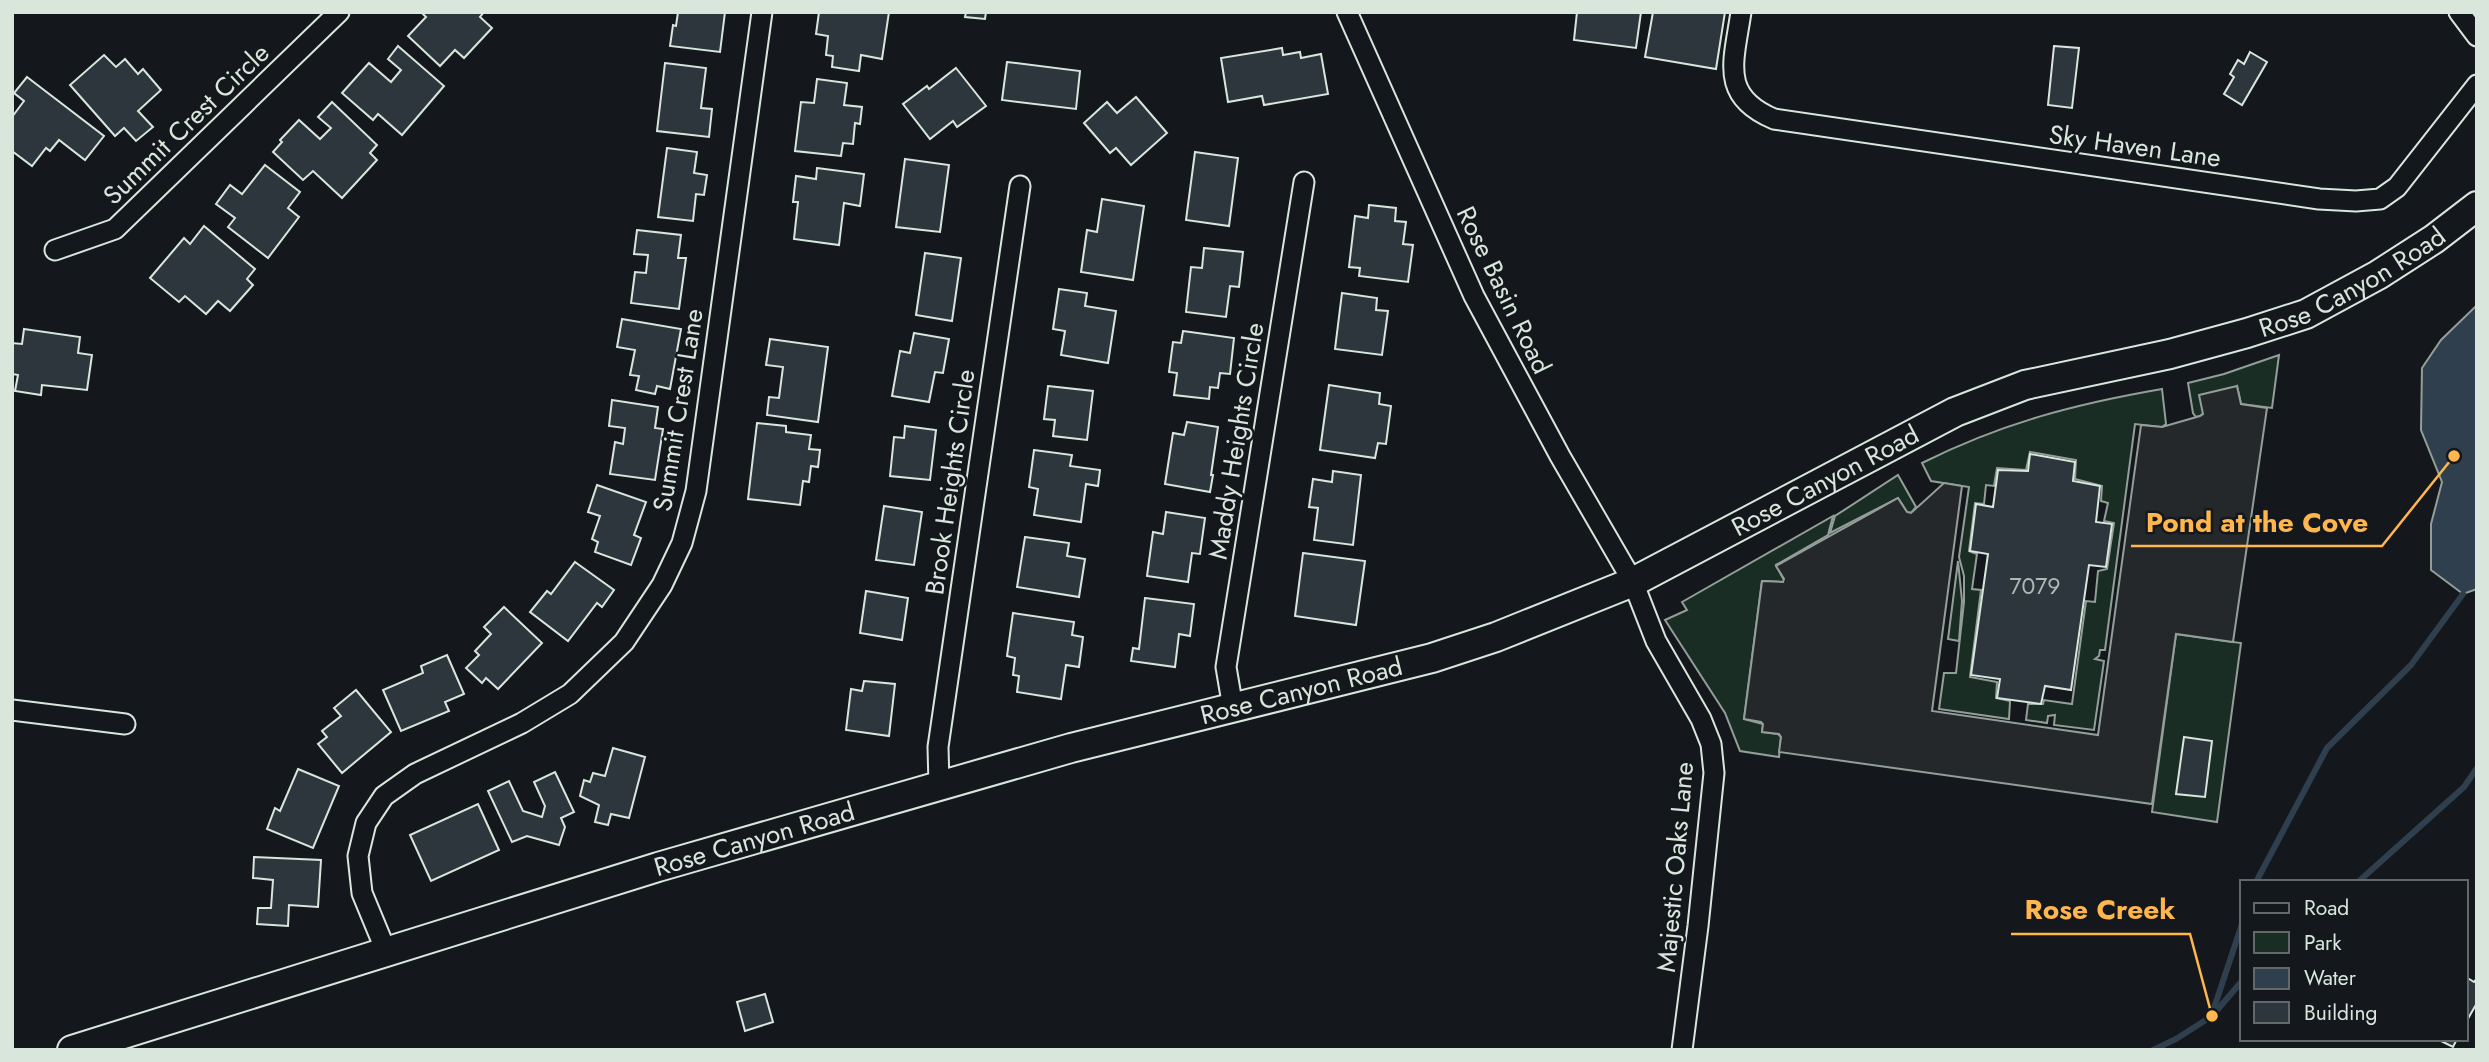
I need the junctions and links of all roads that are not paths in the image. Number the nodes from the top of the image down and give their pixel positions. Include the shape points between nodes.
1 (339, 12) edge
2 (762, 12) edge
3 (1347, 12) edge
4 (1741, 12) edge
5 (2459, 12) edge
6 (2477, 36) edge
7 (2477, 85) edge
8 (1304, 182) dead end
9 (1020, 186) dead end
10 (2477, 206) edge
11 (55, 250) dead end
12 (1633, 582) junction
13 (1233, 708) junction
14 (12, 710) edge
15 (125, 724) dead end
16 (940, 785) junction
17 (386, 951) junction
18 (72, 1050) edge
19 (1682, 1050) edge

1 - 11 street, Summit Crest Circle via 115,229
2 - 17 street, Summit Crest Lane via 696,491 682,542 662,585 624,642 570,694 522,723 415,774 384,796 366,823 358,856 362,893
3 - 12 street, Rose Basin Road via 1474,296
4 - 7 street, Sky Haven Lane via 1735,82 1741,98 1774,119 2319,199 2380,199 2397,187
5 - 6 street
8 - 13 street, Maddy Heights Circle via 1226,667
9 - 16 street, Brook Heights Circle via 938,747
10 - 12 street, Rose Canyon Road via 2378,275 2306,314 2170,354 2025,385 1955,412
12 - 13 street, Rose Canyon Road via 1432,658
12 - 19 street, Majestic Oaks Lane via 1656,641 1711,744 1714,773
13 - 16 street, Rose Canyon Road
14 - 15 street
16 - 17 street, Rose Canyon Road
17 - 18 street, Rose Canyon Road

